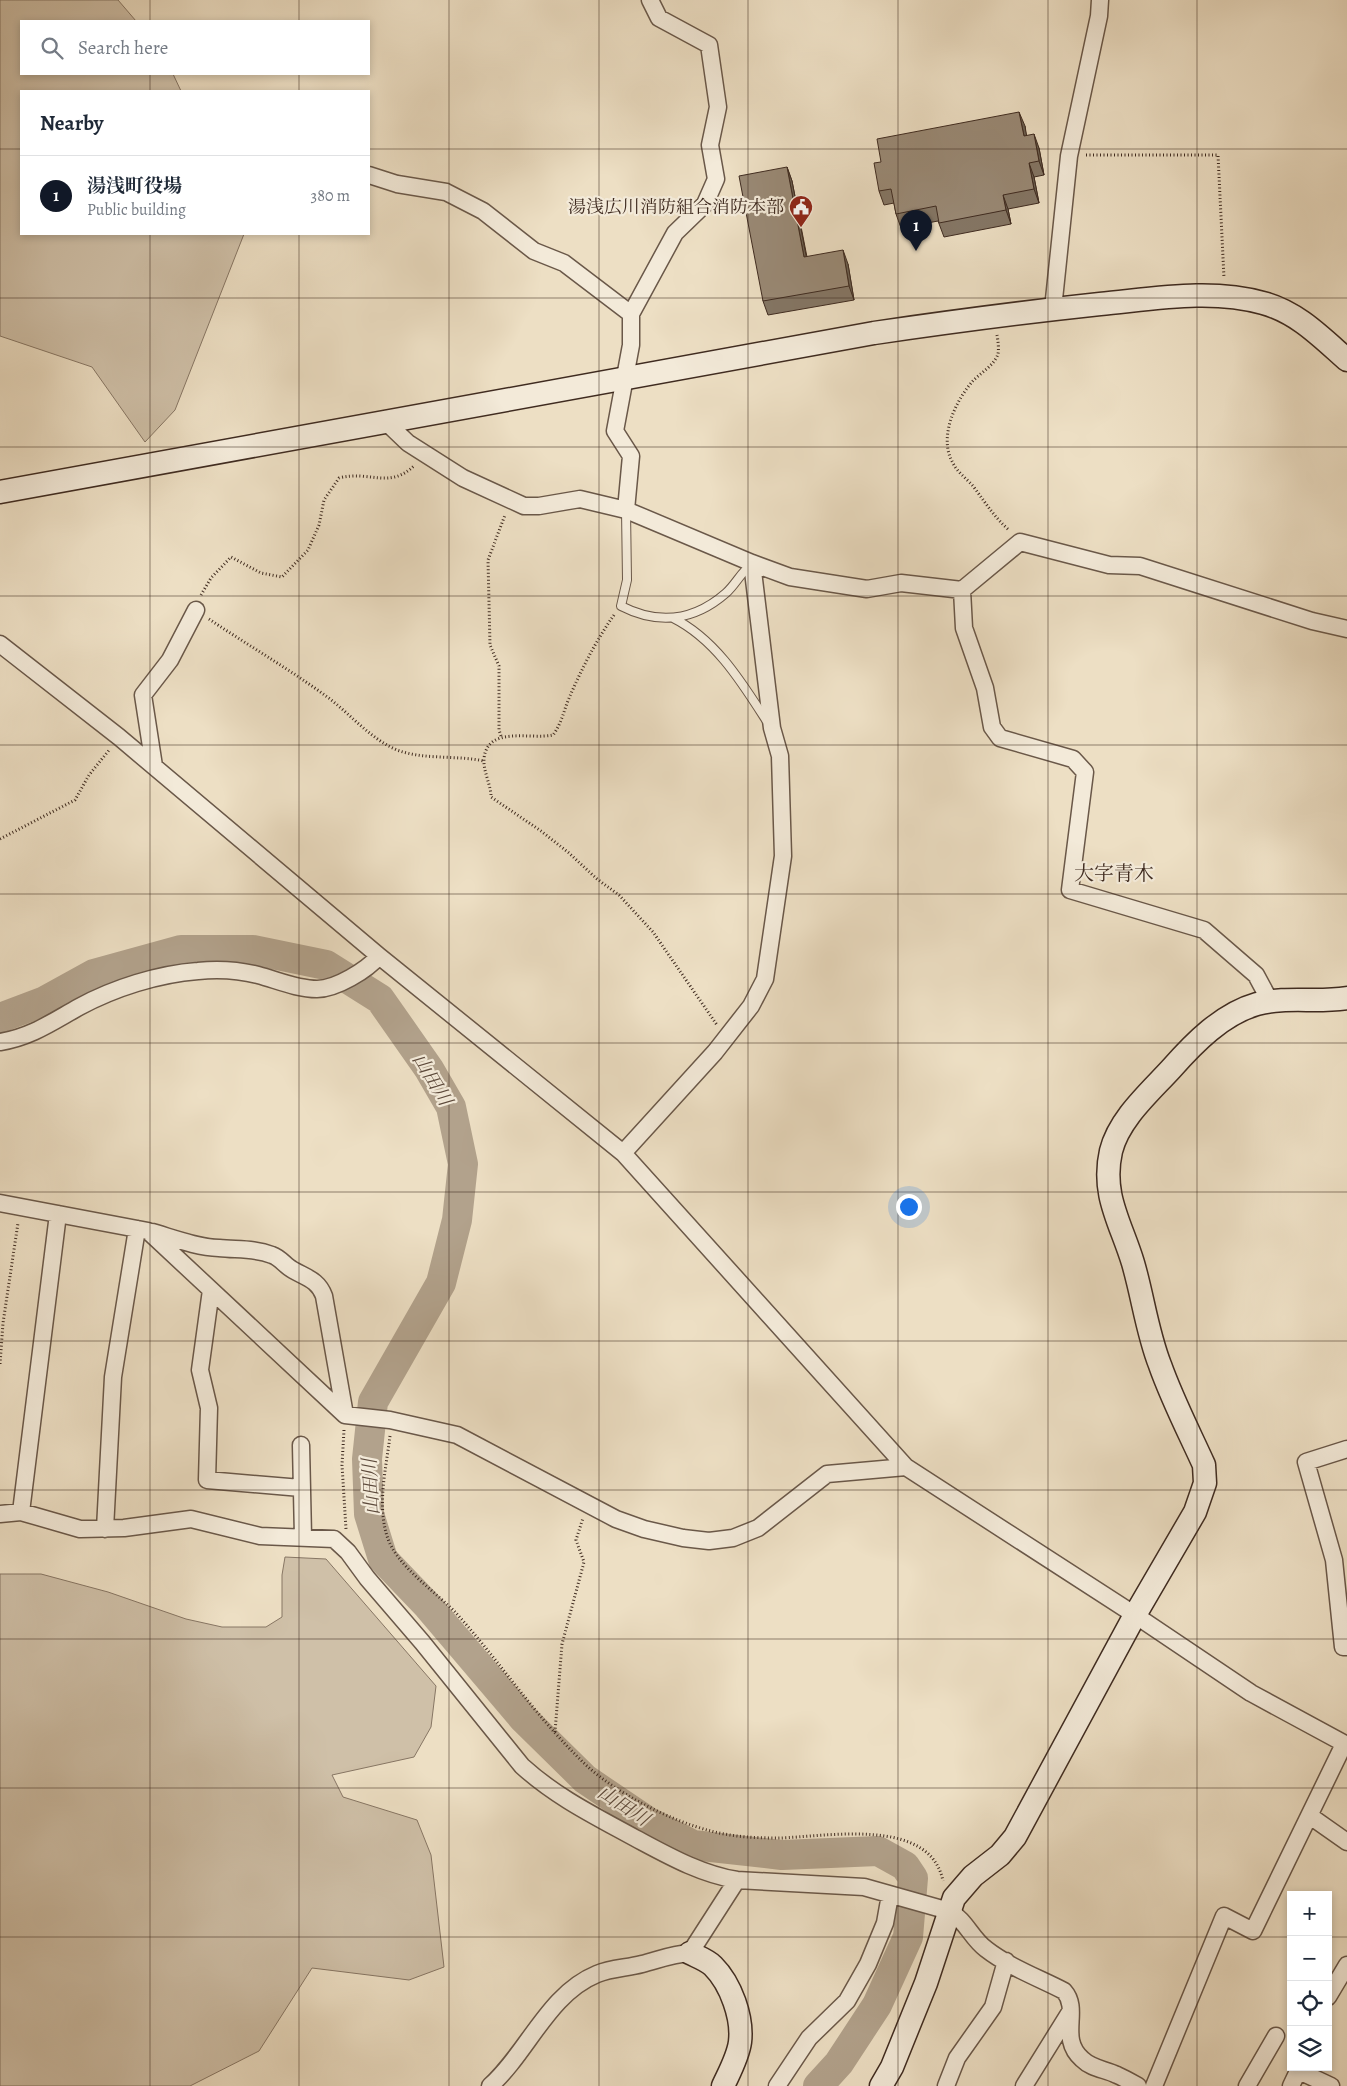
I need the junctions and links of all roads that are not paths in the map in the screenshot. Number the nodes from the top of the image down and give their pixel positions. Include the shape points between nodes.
1 (650, 0) edge
2 (1100, 0) edge
3 (370, 175) edge
4 (1053, 309) junction
5 (631, 314) junction
6 (1347, 360) edge
7 (623, 380) junction
8 (386, 422) junction
9 (0, 492) edge
10 (626, 510) junction
11 (752, 564) junction
12 (962, 590) junction
13 (196, 610) road end
14 (672, 618) junction
15 (1347, 629) edge
16 (0, 644) edge
17 (772, 728) junction
18 (154, 766) junction
19 (379, 956) junction
20 (1347, 998) edge
21 (1270, 1001) junction
22 (0, 1042) edge
23 (623, 1153) junction
24 (0, 1203) edge
25 (58, 1214) junction
26 (142, 1230) junction
27 (212, 1290) junction
28 (347, 1415) junction
29 (301, 1445) dead end
30 (1347, 1449) edge
31 (906, 1467) junction
32 (302, 1488) junction
33 (21, 1512) junction
34 (0, 1514) edge
35 (105, 1529) junction
36 (303, 1537) junction
37 (1135, 1615) junction
38 (1347, 1647) edge
39 (1346, 1745) edge
40 (1310, 1816) junction
41 (1347, 1842) edge
42 (737, 1880) junction
43 (894, 1896) junction
44 (944, 1909) junction
45 (690, 1953) junction
46 (1006, 1961) junction
47 (1347, 1965) edge
48 (1332, 1990) edge
49 (1071, 2010) junction
50 (1276, 2036) dead end
51 (1298, 2071) edge
52 (1303, 2071) edge
53 (1110, 2072) junction
54 (490, 2086) edge
55 (723, 2086) edge
56 (776, 2086) edge
57 (881, 2086) edge
58 (946, 2086) edge
59 (1024, 2086) edge
60 (1100, 2086) edge
61 (1138, 2086) edge
62 (1154, 2086) edge
63 (1247, 2086) edge
64 (1291, 2086) edge
65 (1331, 2086) edge

1 - 5 street via 659,18 709,45 718,107 710,145 716,179 705,204 675,233
2 - 4 street via 1069,156
3 - 5 street via 397,184 446,192 483,211 534,251 564,263
4 - 6 street via 1186,296 1245,298 1300,319
4 - 7 street via 874,333
5 - 7 street via 631,345
7 - 8 street
7 - 10 street via 615,431 631,456
8 - 9 street
8 - 10 street via 408,443 463,478 524,506 580,499
10 - 11 street
10 - 14 lane via 628,572 621,606 650,617
11 - 12 street via 790,577 867,589 901,583
11 - 14 lane via 741,572 727,592 687,616
11 - 17 street
12 - 15 street via 1020,542 1109,565 1140,566 1312,621
12 - 21 street via 964,628 984,688 992,727 1000,738 1073,759 1085,772 1070,890 1204,930 1256,975
13 - 18 street via 170,660 143,696
14 - 17 lane via 706,639
16 - 18 street
17 - 23 street via 780,756 783,856 765,979 751,1006 726,1038
18 - 19 street
19 - 22 street via 364,971 318,989 224,970 196,971 154,980 102,996 37,1032
19 - 23 street
20 - 21 street
21 - 37 street via 1234,1014 1205,1034 1130,1116 1118,1132 1112,1149 1108,1178 1113,1211 1134,1264 1159,1364 1204,1465 1205,1475 1195,1512
23 - 31 street
24 - 25 street
25 - 26 street
25 - 33 street
26 - 27 street
26 - 28 street via 188,1243 243,1248 272,1255 314,1280 324,1296
26 - 35 street via 113,1377
27 - 28 street
27 - 32 street via 200,1370 209,1408 207,1480
28 - 31 street via 457,1434 616,1519 683,1538 722,1540 745,1535 827,1474
29 - 32 street
30 - 38 street via 1306,1462 1334,1560 1343,1647
31 - 37 street
32 - 36 street
33 - 34 street
33 - 35 street via 80,1529
35 - 36 street via 191,1519 242,1533
36 - 42 street via 334,1539 348,1552 505,1745 542,1783 568,1802 645,1843 704,1872
37 - 39 street via 1251,1693
37 - 44 street via 1015,1837 1000,1855 963,1886
39 - 40 street
40 - 41 street
40 - 62 street via 1253,1931 1224,1916
42 - 43 street via 864,1887
42 - 45 street
43 - 44 street
43 - 56 street via 868,1964 847,2001 809,2038
44 - 46 street via 959,1916 983,1947
44 - 57 street via 926,1983
45 - 54 street via 587,1978 563,1997 517,2058
45 - 55 street via 714,1967 734,2003 741,2034 740,2045
46 - 49 street via 1064,1992 1071,2002
46 - 58 street via 992,2007 957,2058
47 - 48 street
49 - 53 street via 1070,2038 1076,2052 1090,2065
49 - 59 street
50 - 63 street
51 - 64 street
52 - 65 street
53 - 60 street
53 - 61 street

